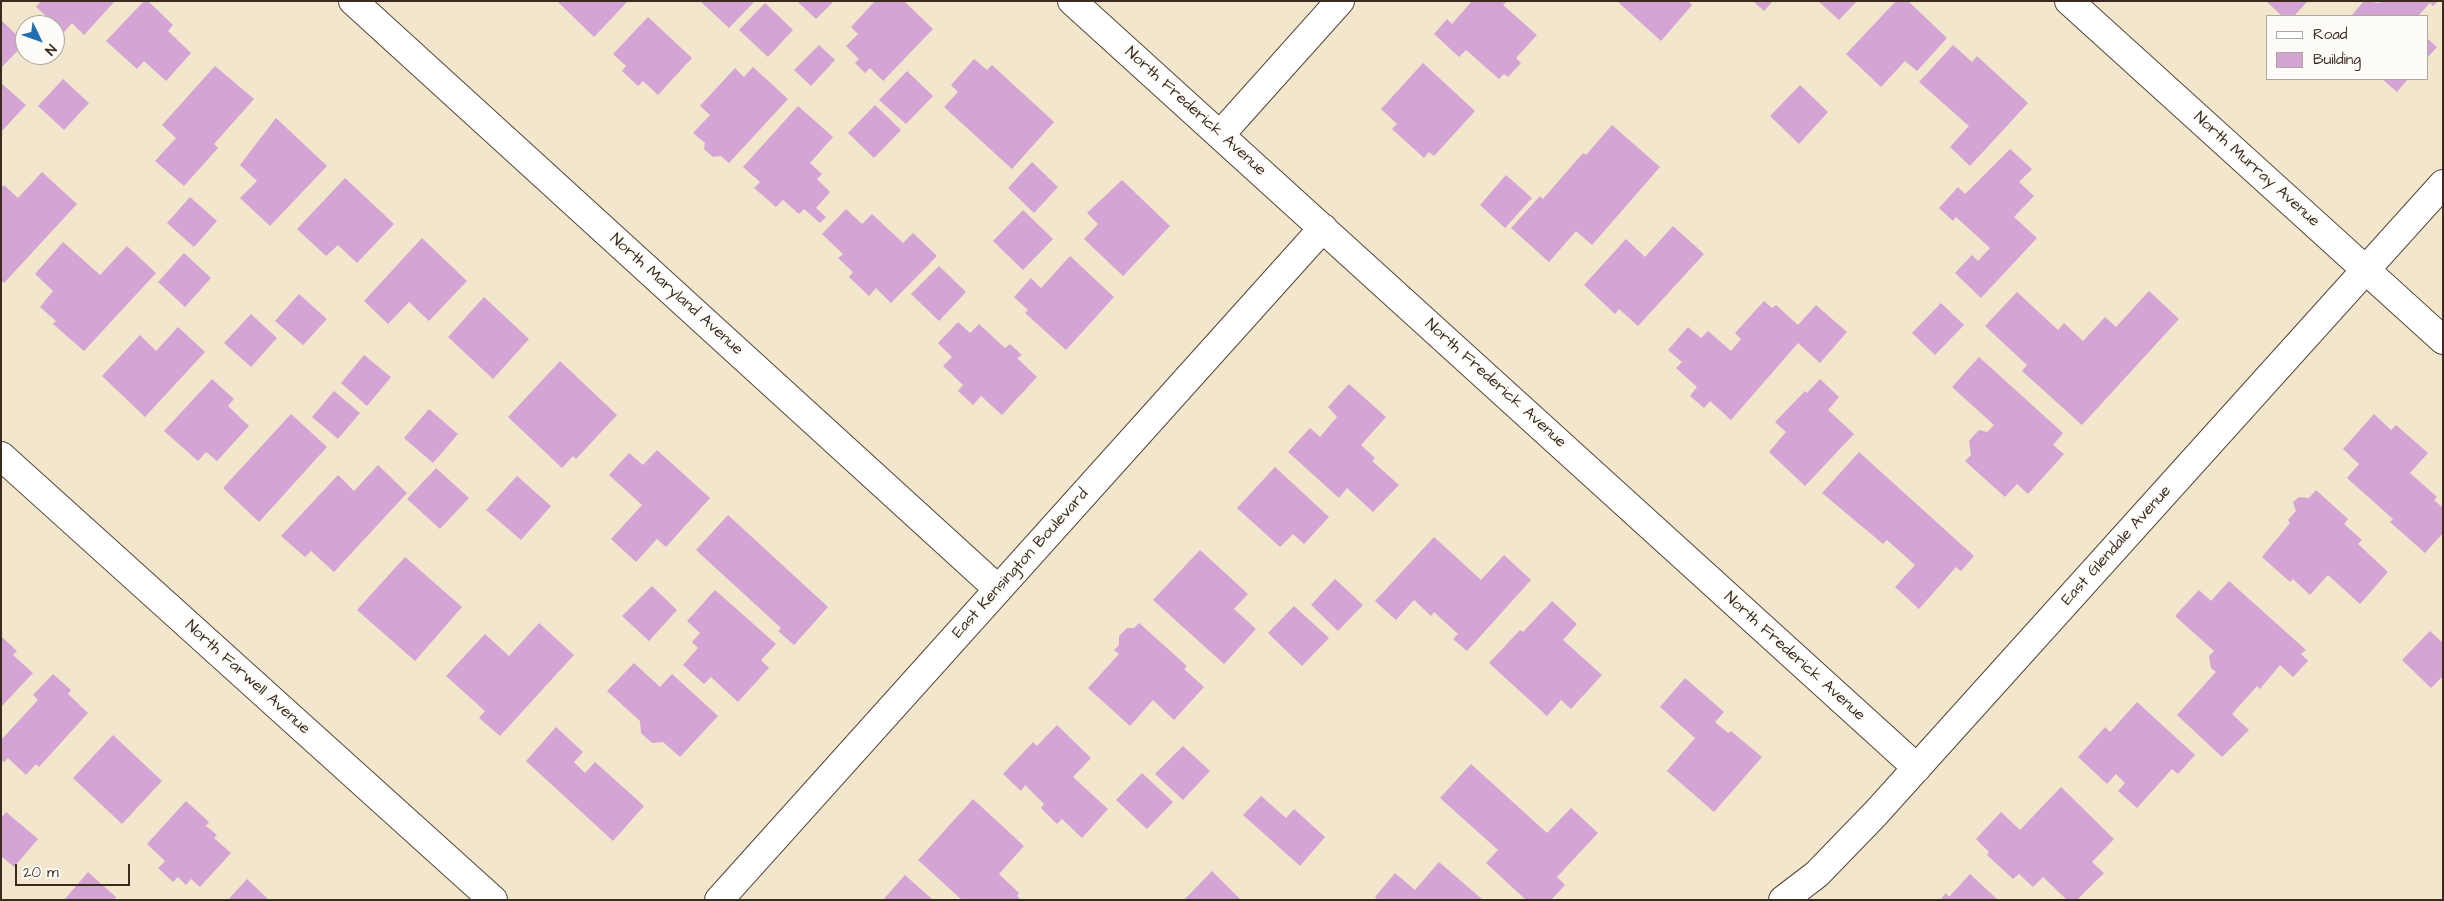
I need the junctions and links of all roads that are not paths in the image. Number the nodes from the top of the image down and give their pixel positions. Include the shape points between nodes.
1 (353, 1) edge
2 (1072, 1) edge
3 (1340, 1) edge
4 (2069, 1) edge
5 (1220, 135) junction
6 (2443, 184) edge
7 (1323, 228) junction
8 (2365, 270) junction
9 (2443, 340) edge
10 (1, 456) edge
11 (998, 589) junction
12 (1917, 768) junction
13 (493, 900) edge
14 (719, 900) edge
15 (1783, 900) edge

1 - 11 street, North Maryland Avenue
2 - 5 street, North Frederick Avenue
3 - 5 street
4 - 8 street, North Murray Avenue
5 - 7 street, North Frederick Avenue
6 - 8 street, East Glendale Avenue
7 - 11 street, East Kensington Boulevard
7 - 12 street, North Frederick Avenue
8 - 9 street, North Murray Avenue
8 - 12 street, East Glendale Avenue
10 - 13 street, North Farwell Avenue
11 - 14 street, East Kensington Boulevard
12 - 15 street, East Glendale Avenue via 1817,874

